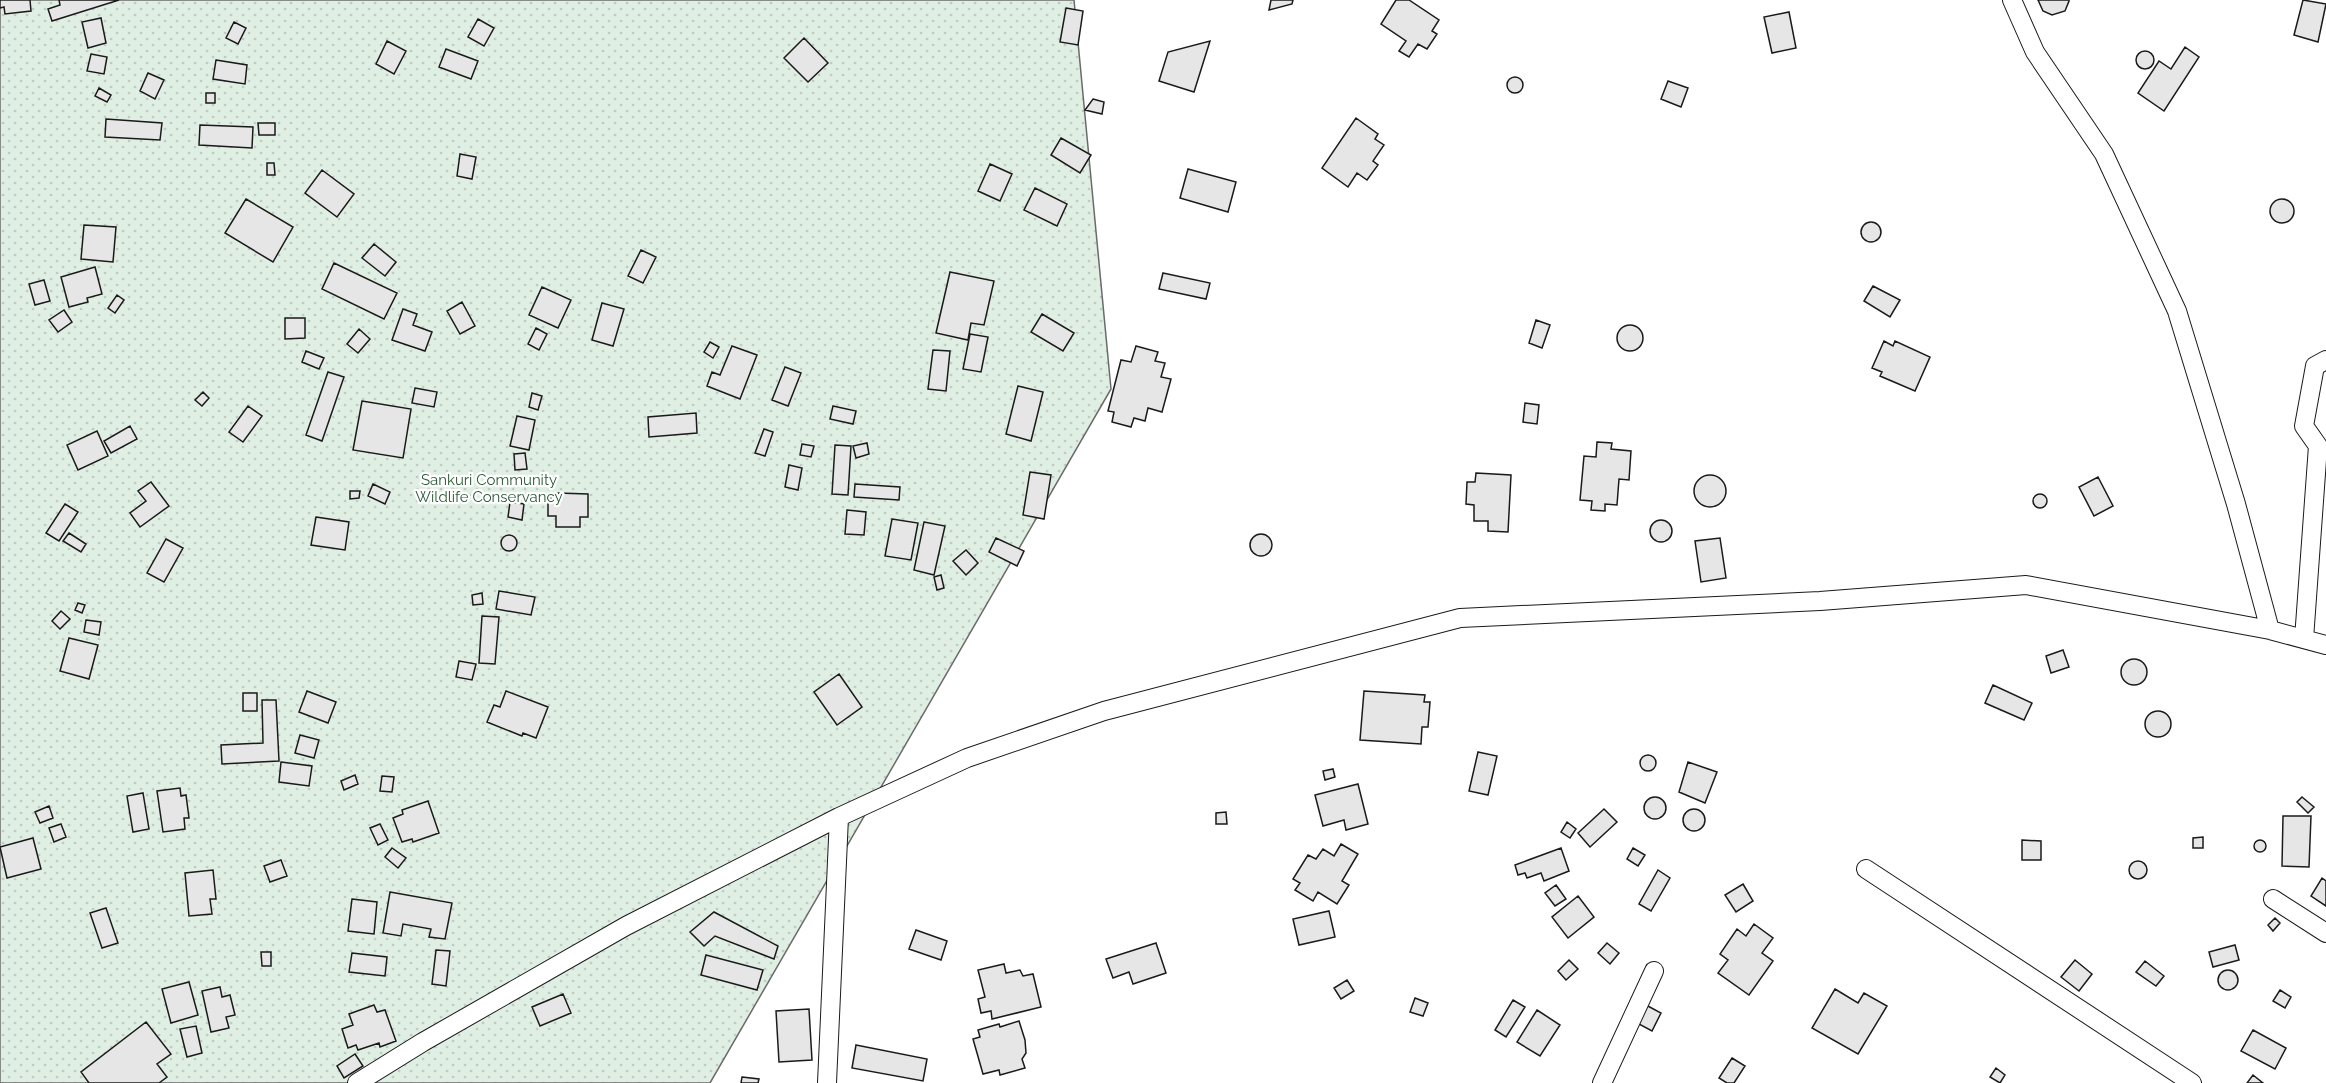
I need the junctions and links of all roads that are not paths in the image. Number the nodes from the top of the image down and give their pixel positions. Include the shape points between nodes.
1 (2012, 0) edge
2 (2326, 360) edge
3 (2270, 630) junction
4 (2304, 639) junction
5 (2326, 645) edge
6 (839, 817) junction
7 (1866, 869) dead end
8 (2273, 899) dead end
9 (2326, 933) edge
10 (1654, 971) dead end
11 (357, 1083) edge
12 (827, 1083) edge
13 (1602, 1083) edge
14 (2192, 1083) edge

1 - 3 street via 2035,52 2104,154 2177,311
2 - 4 street via 2315,366 2304,426 2318,446
3 - 4 street
3 - 6 street via 2026,585 1820,601 1460,618 1104,711 967,758
4 - 5 street
6 - 11 street via 626,926
6 - 12 street
7 - 14 street
8 - 9 street
10 - 13 street

